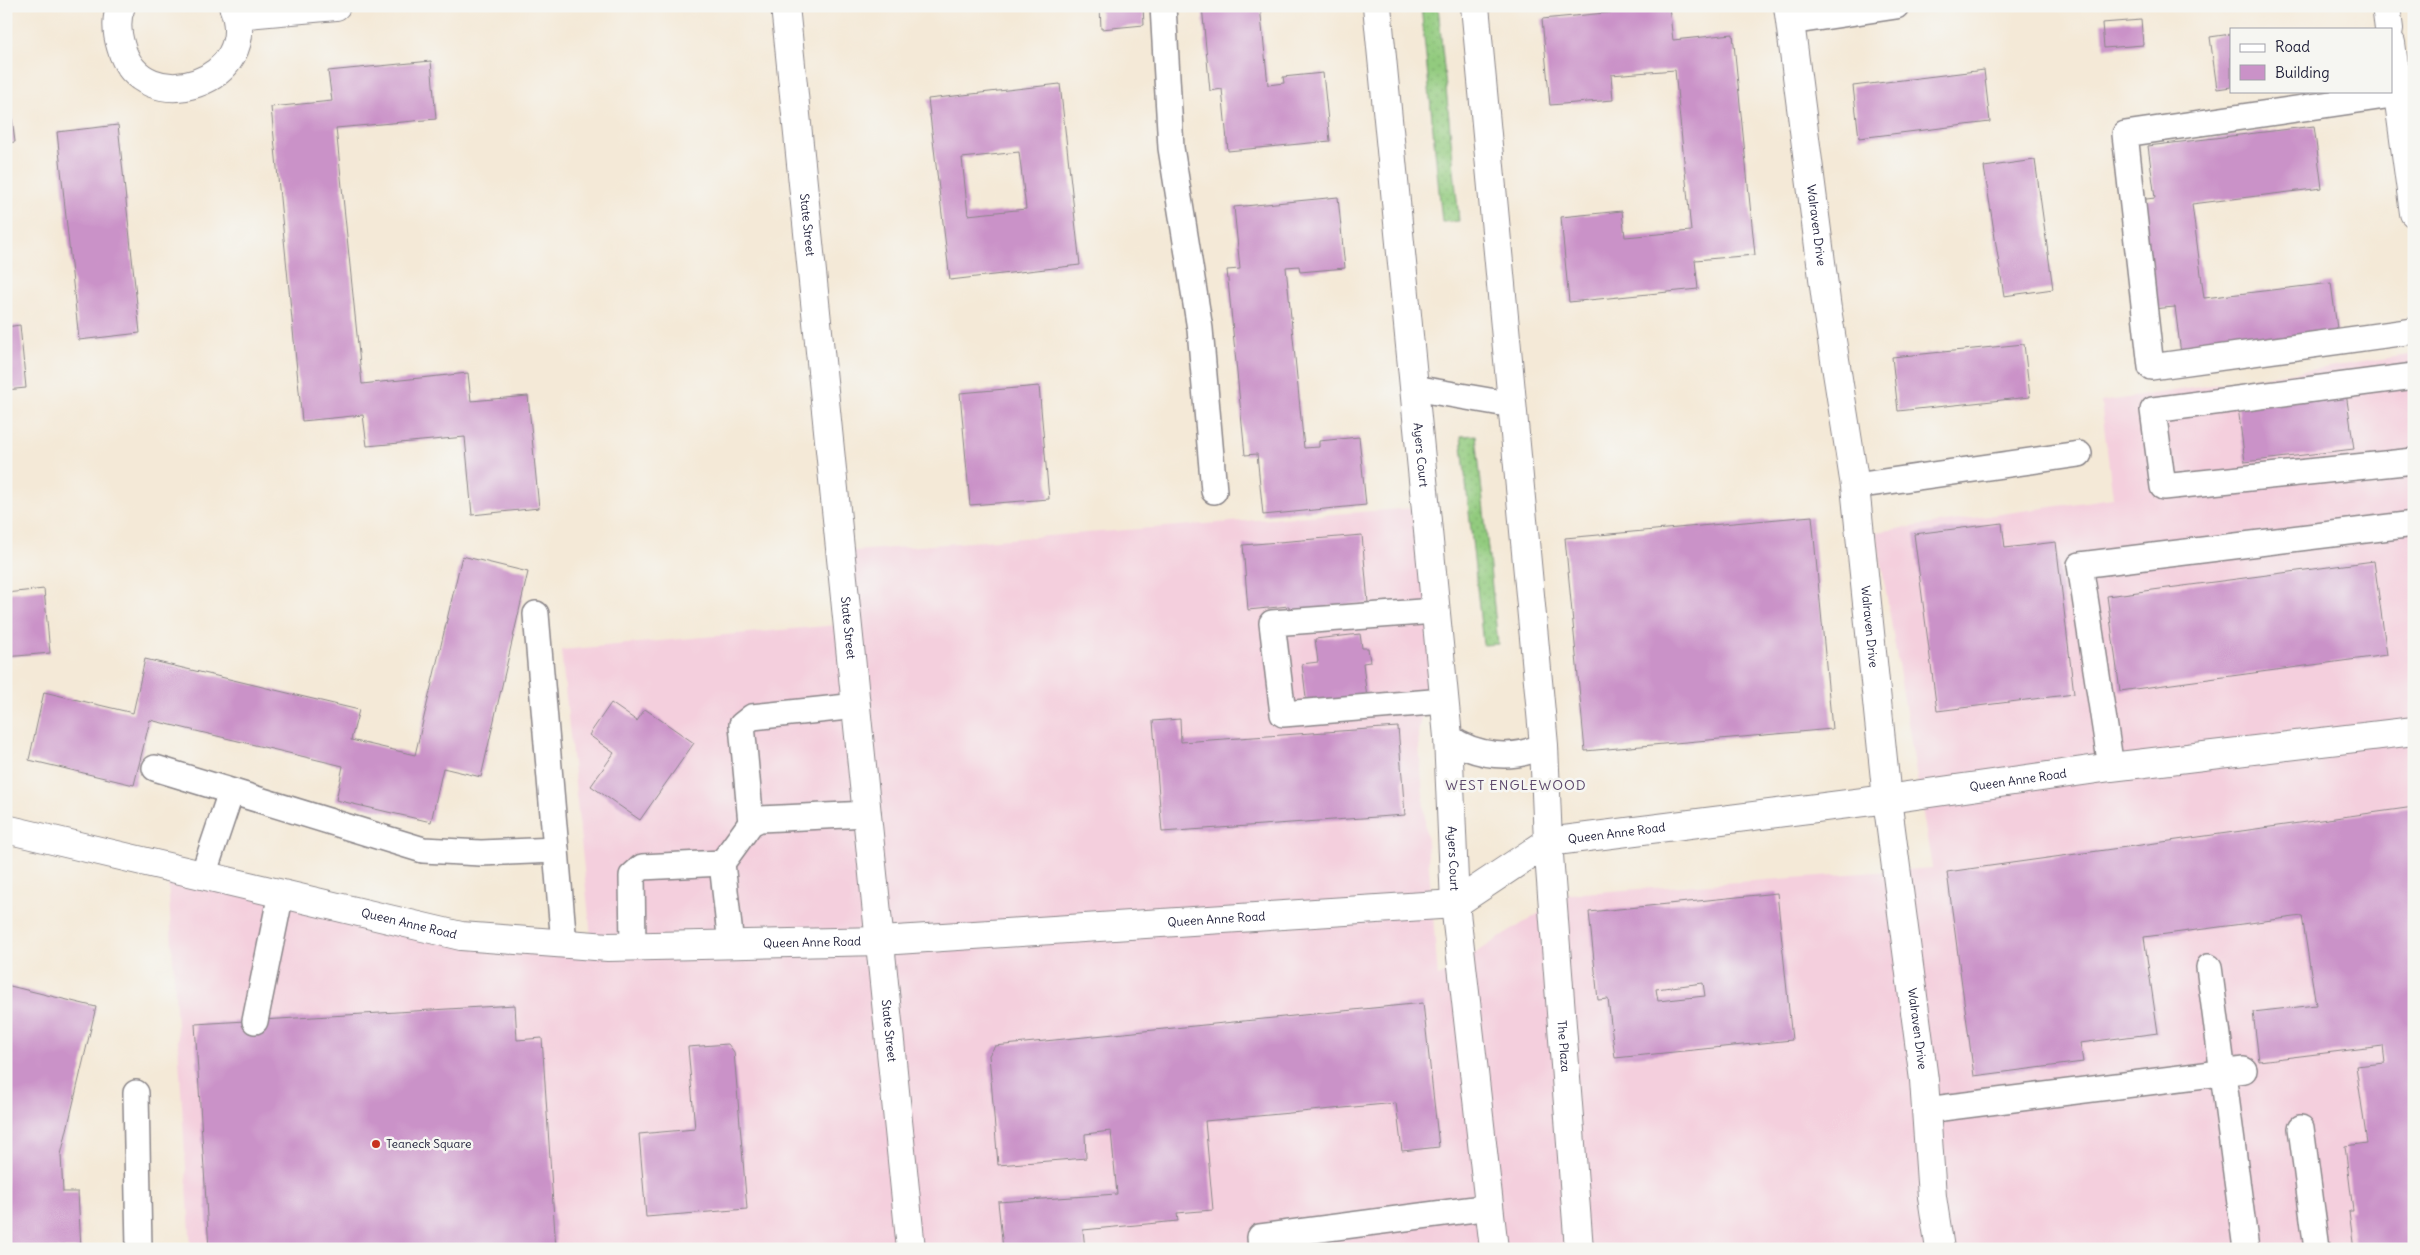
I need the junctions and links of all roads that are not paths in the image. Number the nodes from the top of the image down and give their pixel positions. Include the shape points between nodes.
1 (121, 6) edge
2 (336, 6) edge
3 (785, 6) edge
4 (1163, 6) edge
5 (1377, 6) edge
6 (1475, 6) edge
7 (1896, 6) edge
8 (2386, 6) edge
9 (235, 11) edge
10 (1789, 14) edge
11 (2389, 28) edge
12 (2392, 49) edge
13 (2399, 94) junction
14 (2414, 213) edge
15 (2414, 331) edge
16 (2414, 376) edge
17 (1414, 388) junction
18 (1513, 405) junction
19 (2079, 454) dead end
20 (2414, 461) edge
21 (1854, 486) junction
22 (1214, 491) dead end
23 (2414, 524) edge
24 (1436, 611) junction
25 (536, 614) dead end
26 (1444, 701) junction
27 (857, 706) junction
28 (2414, 730) edge
29 (1448, 738) junction
30 (1544, 744) junction
31 (2111, 767) junction
32 (155, 768) dead end
33 (231, 792) junction
34 (1888, 799) junction
35 (868, 814) junction
36 (751, 823) junction
37 (6, 829) edge
38 (1548, 842) junction
39 (556, 850) junction
40 (722, 863) junction
41 (203, 874) junction
42 (281, 893) junction
43 (1455, 904) junction
44 (881, 941) junction
45 (564, 944) junction
46 (731, 945) junction
47 (632, 947) junction
48 (2209, 966) dead end
49 (255, 1021) dead end
50 (2233, 1071) junction
51 (136, 1093) dead end
52 (1926, 1110) junction
53 (2301, 1128) dead end
54 (1490, 1207) junction
55 (139, 1249) edge
56 (911, 1249) edge
57 (1261, 1249) edge
58 (1494, 1249) edge
59 (1580, 1249) edge
60 (1940, 1249) edge
61 (2246, 1249) edge
62 (2317, 1249) edge

1 - 9 street via 117,33 122,52 139,74 167,87 187,87 205,81 221,70 232,54 238,35
2 - 9 street
3 - 27 street, State Street
4 - 22 lane via 1171,148 1200,328
5 - 17 street, Ayers Court
6 - 18 street
7 - 10 lane
8 - 11 street
10 - 21 street, Walraven Drive via 1827,309
12 - 13 street
13 - 14 street
13 - 15 lane via 2125,134 2151,367
16 - 20 lane via 2154,410 2163,487
17 - 18 lane
17 - 24 street, Ayers Court
18 - 30 street
19 - 21 lane
21 - 34 street, Walraven Drive
23 - 31 lane via 2080,565
24 - 26 street, Ayers Court
24 - 26 lane via 1272,623 1283,714
25 - 39 lane
26 - 29 street, Ayers Court
27 - 35 street, State Street
27 - 36 lane via 752,717 742,725
28 - 31 street, Queen Anne Road
29 - 30 lane via 1467,748 1490,754 1533,751
29 - 43 street, Ayers Court
30 - 38 street
31 - 34 street, Queen Anne Road
32 - 33 lane
33 - 39 lane via 423,850 481,853
33 - 41 lane
34 - 38 street, Queen Anne Road
34 - 52 street, Walraven Drive
35 - 36 lane via 760,819
35 - 44 street, State Street
36 - 40 lane
37 - 41 street, Queen Anne Road
38 - 43 street, Queen Anne Road
38 - 59 street, The Plaza
39 - 45 lane
40 - 46 lane
40 - 47 lane via 642,867 632,876
41 - 42 street, Queen Anne Road
42 - 45 street, Queen Anne Road via 461,936
42 - 49 lane
43 - 44 street, Queen Anne Road
43 - 54 street
44 - 46 street, Queen Anne Road
44 - 56 street, State Street
45 - 47 street, Queen Anne Road
46 - 47 street, Queen Anne Road
48 - 50 lane
50 - 52 lane
50 - 61 lane
51 - 55 lane
52 - 60 street, Walraven Drive via 1932,1198
53 - 62 lane
54 - 57 lane via 1260,1237
54 - 58 street

